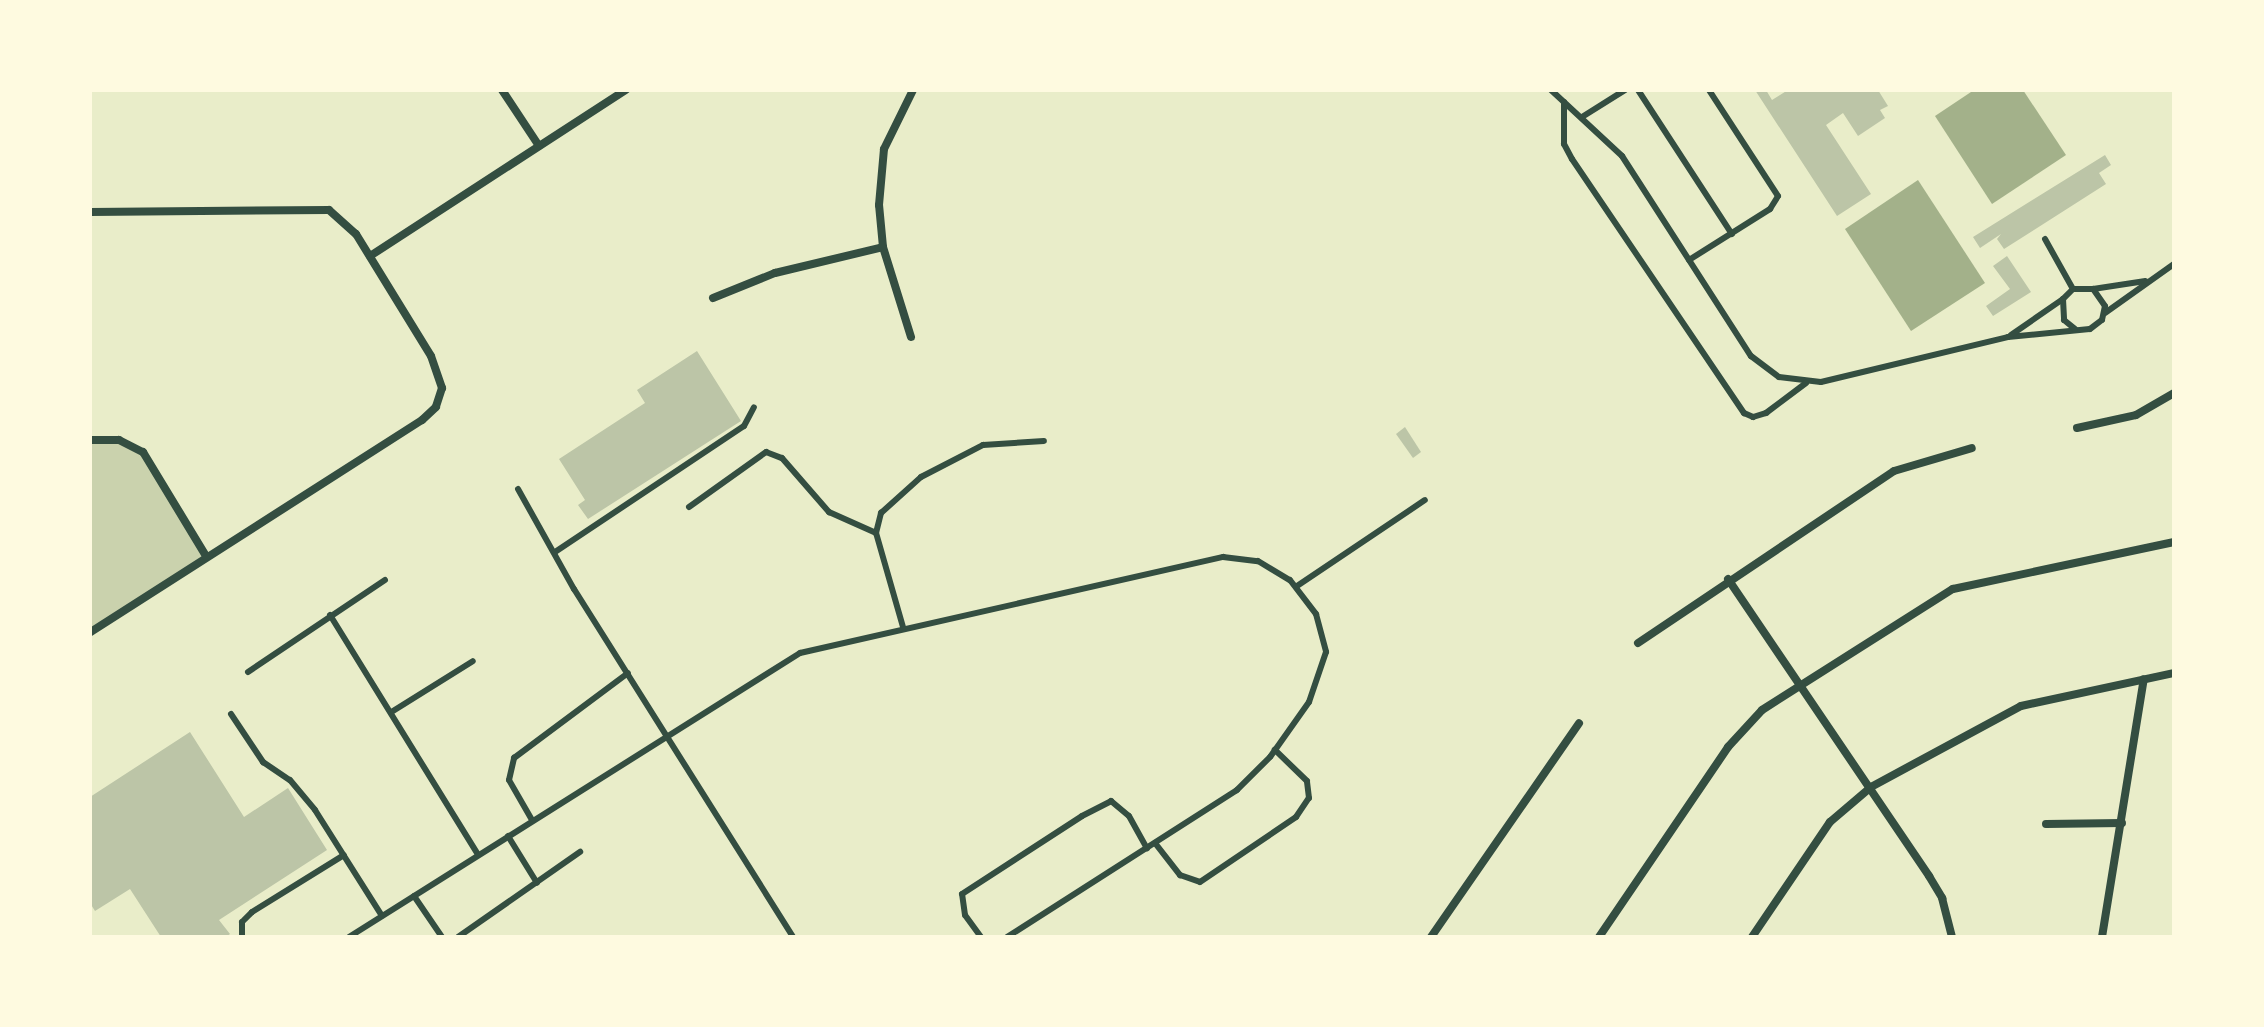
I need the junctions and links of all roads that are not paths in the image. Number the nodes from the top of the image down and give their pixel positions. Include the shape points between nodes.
1 (502, 90) edge
2 (626, 90) edge
3 (913, 90) edge
4 (1551, 90) edge
5 (1625, 90) edge
6 (1638, 90) edge
7 (1709, 90) edge
8 (1564, 102) junction
9 (1582, 117) junction
10 (539, 146) junction
11 (90, 212) edge
12 (1732, 234) junction
13 (2045, 239) dead end
14 (883, 247) junction
15 (370, 256) junction
16 (1689, 260) junction
17 (2174, 264) edge
18 (2149, 280) junction
19 (2073, 289) junction
20 (2093, 289) junction
21 (713, 298) dead end
22 (2063, 299) junction
23 (2104, 313) junction
24 (2075, 329) junction
25 (911, 337) dead end
26 (2008, 337) junction
27 (1806, 383) junction
28 (2174, 393) edge
29 (754, 407) dead end
30 (2077, 428) dead end
31 (90, 440) edge
32 (1044, 441) dead end
33 (1972, 448) dead end
34 (518, 489) dead end
35 (1425, 500) dead end
36 (689, 507) dead end
37 (876, 533) junction
38 (2174, 542) edge
39 (555, 552) junction
40 (206, 556) junction
41 (1728, 579) junction
42 (385, 580) dead end
43 (1297, 586) junction
44 (330, 615) junction
45 (903, 627) junction
46 (90, 632) edge
47 (1638, 643) dead end
48 (473, 661) dead end
49 (248, 672) dead end
50 (628, 673) junction
51 (2174, 673) edge
52 (2144, 679) junction
53 (1800, 684) junction
54 (393, 711) junction
55 (231, 714) dead end
56 (1579, 723) dead end
57 (667, 735) junction
58 (1275, 750) junction
59 (1871, 787) junction
60 (532, 820) junction
61 (2122, 823) junction
62 (2046, 824) dead end
63 (508, 836) junction
64 (1155, 843) junction
65 (1147, 848) junction
66 (580, 852) dead end
67 (344, 855) junction
68 (478, 855) junction
69 (537, 883) junction
70 (414, 896) junction
71 (382, 916) junction
72 (242, 937) edge
73 (349, 937) edge
74 (442, 937) edge
75 (458, 937) edge
76 (793, 937) edge
77 (981, 937) edge
78 (1007, 937) edge
79 (1431, 937) edge
80 (1599, 937) edge
81 (1752, 937) edge
82 (1952, 937) edge
83 (2102, 937) edge

1 - 10 street
2 - 10 street
3 - 14 street via 884,149 879,205
4 - 8 lane
5 - 9 lane
6 - 12 lane
7 - 12 lane via 1777,188 1770,209
8 - 9 lane
8 - 27 lane via 1564,144 1572,159 1744,413 1766,413
9 - 16 lane via 1622,156
10 - 15 street
11 - 15 street via 317,208 346,222
12 - 16 lane
13 - 19 lane
14 - 21 street via 775,273
14 - 25 street
15 - 40 street via 439,371 440,401 422,420
16 - 27 lane via 1751,356 1779,377
17 - 18 lane
18 - 20 lane
18 - 23 lane
19 - 20 lane
19 - 22 lane
20 - 23 lane via 2103,299
22 - 24 lane via 2064,320
22 - 26 lane
23 - 24 lane via 2097,326
24 - 26 lane
26 - 27 lane
28 - 30 street via 2136,415
29 - 39 lane via 744,426
31 - 40 street via 119,440 143,452
32 - 37 lane via 1006,440 955,457 888,502
33 - 41 street via 1894,471
34 - 39 lane
35 - 43 lane
36 - 37 lane via 766,452 782,458 829,512
37 - 45 lane
38 - 53 street via 1953,589
39 - 50 lane
40 - 46 street
41 - 47 street
41 - 53 street
42 - 44 lane
43 - 45 lane via 1258,561 1223,557
43 - 58 lane via 1316,614 1325,664 1309,702
44 - 49 lane
44 - 54 lane
45 - 57 lane via 786,659
48 - 54 lane
50 - 57 lane
50 - 60 lane via 514,758 509,780
51 - 52 street
52 - 59 street via 2021,706
52 - 61 street
53 - 59 street
53 - 80 street via 1745,726
54 - 68 lane via 418,763
55 - 67 lane via 263,762 299,789
56 - 79 street
57 - 60 lane
57 - 76 lane
58 - 64 lane via 1246,783
58 - 64 lane via 1307,781 1309,798 1296,817 1200,882 1180,875
59 - 81 street via 1830,822
59 - 82 street via 1942,898
60 - 63 lane
61 - 62 street
61 - 83 street
63 - 68 lane
63 - 69 lane
64 - 65 lane
65 - 77 lane via 1129,816 1111,801 1082,816 962,894 965,915
65 - 78 lane
66 - 69 lane
67 - 71 lane
67 - 72 lane via 252,912 242,922
68 - 70 lane
69 - 75 lane
70 - 71 lane
70 - 74 lane
71 - 73 lane

